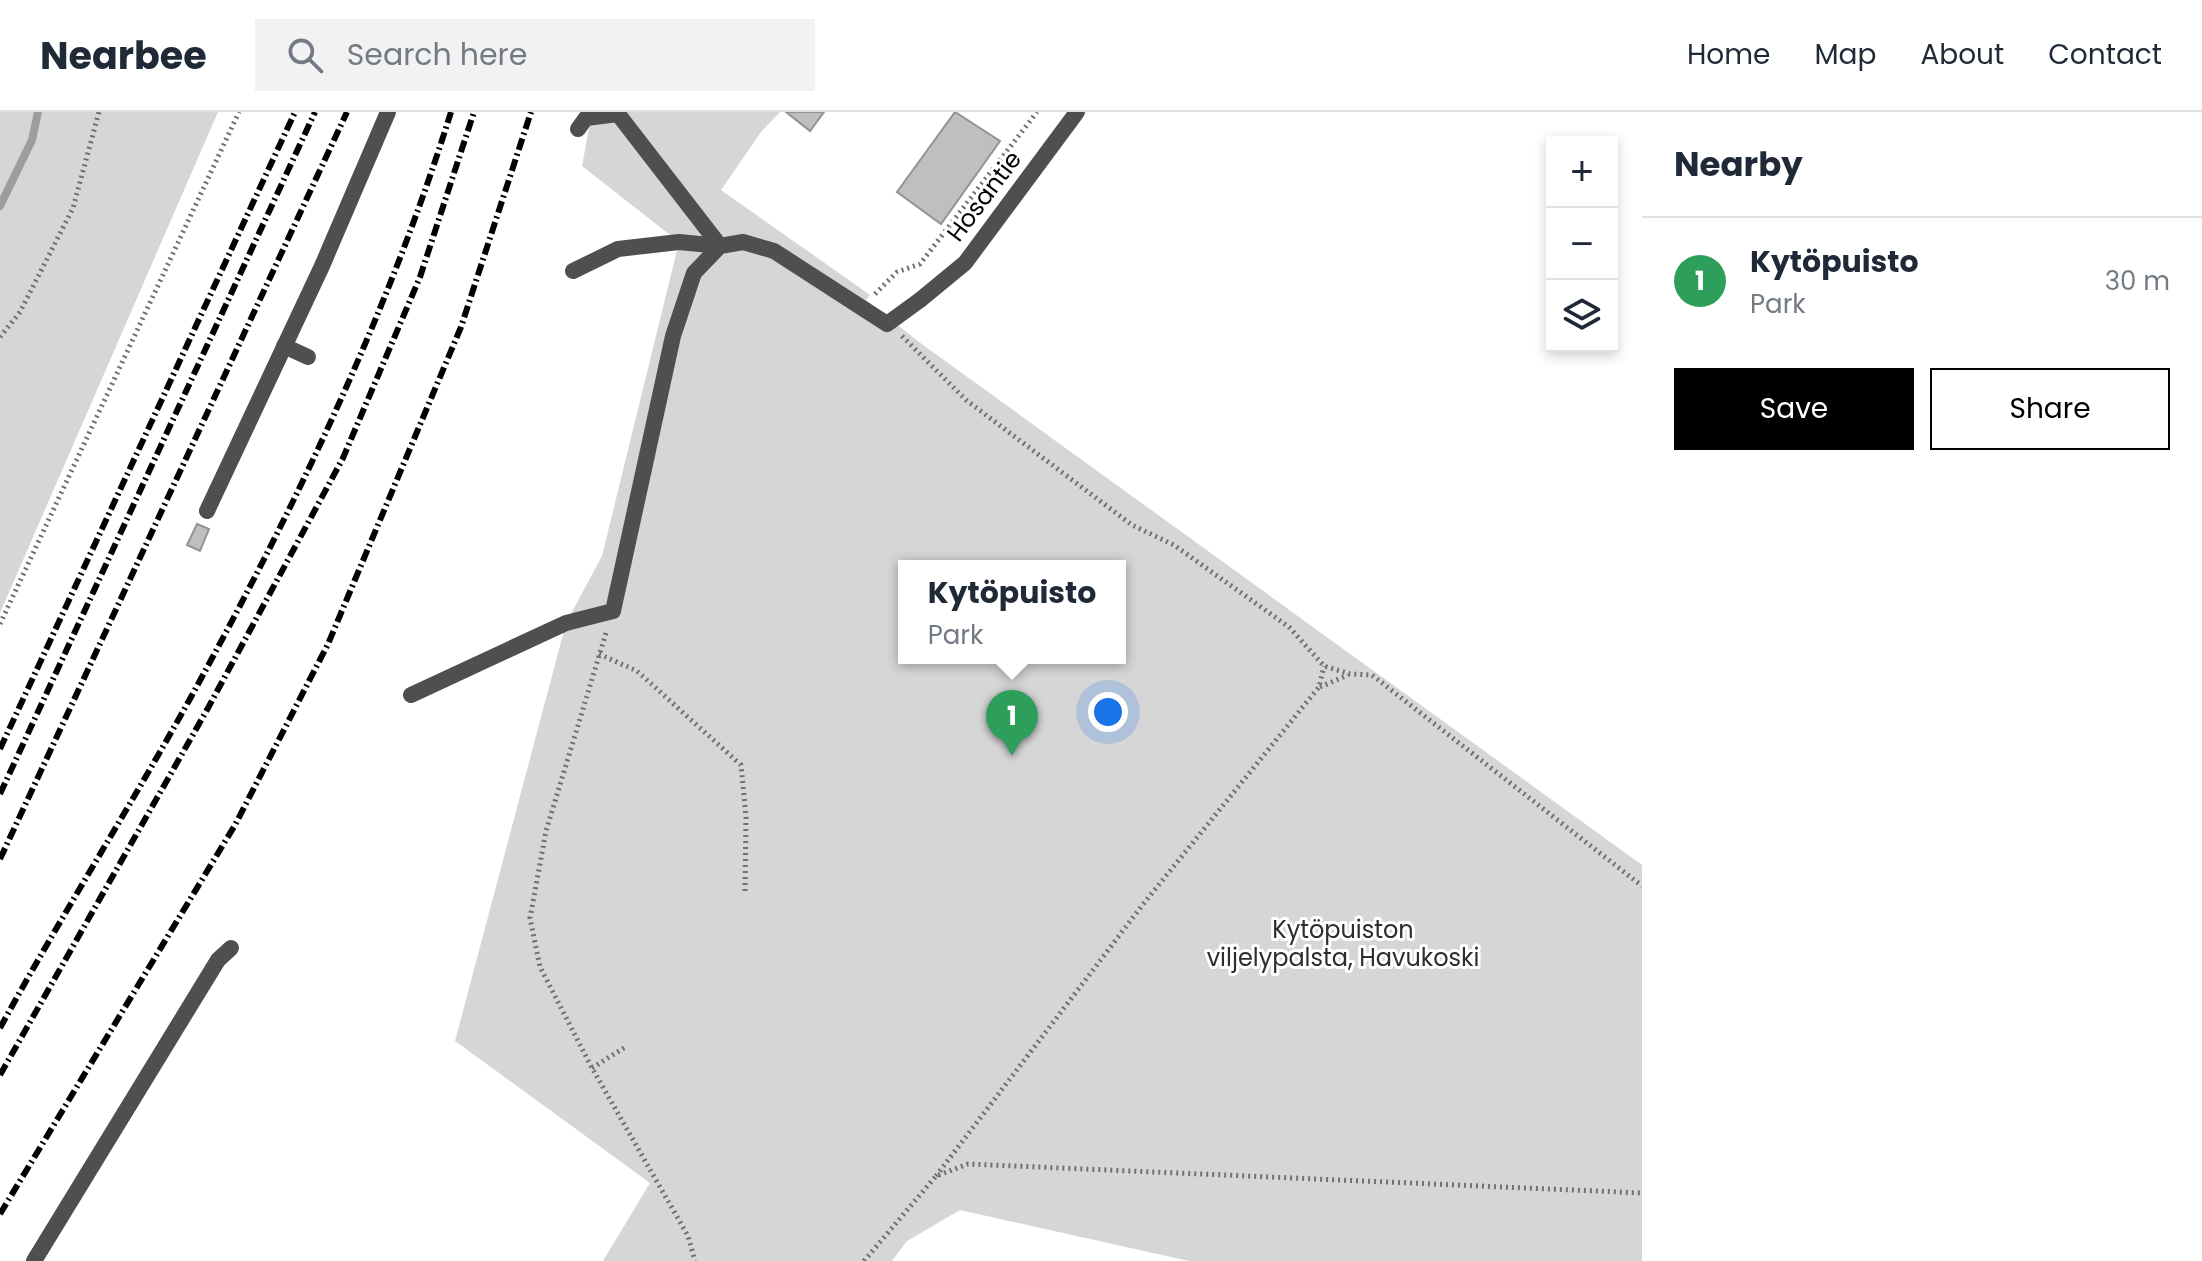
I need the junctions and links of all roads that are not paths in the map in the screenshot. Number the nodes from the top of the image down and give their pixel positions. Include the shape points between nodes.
1 (388, 112) edge
2 (1077, 112) edge
3 (617, 113) edge
4 (578, 129) dead end
5 (720, 246) junction
6 (573, 271) dead end
7 (284, 346) junction
8 (308, 357) dead end
9 (207, 511) dead end
10 (411, 695) dead end
11 (231, 948) dead end
12 (34, 1261) edge

1 - 7 street
2 - 5 street, Hosantie via 965,263 887,324 774,251 743,242
3 - 4 street via 586,118
3 - 5 street
5 - 6 street via 679,242 618,249
5 - 10 street via 694,273 673,336 613,611 566,623
7 - 8 street
7 - 9 street
11 - 12 street via 218,960

